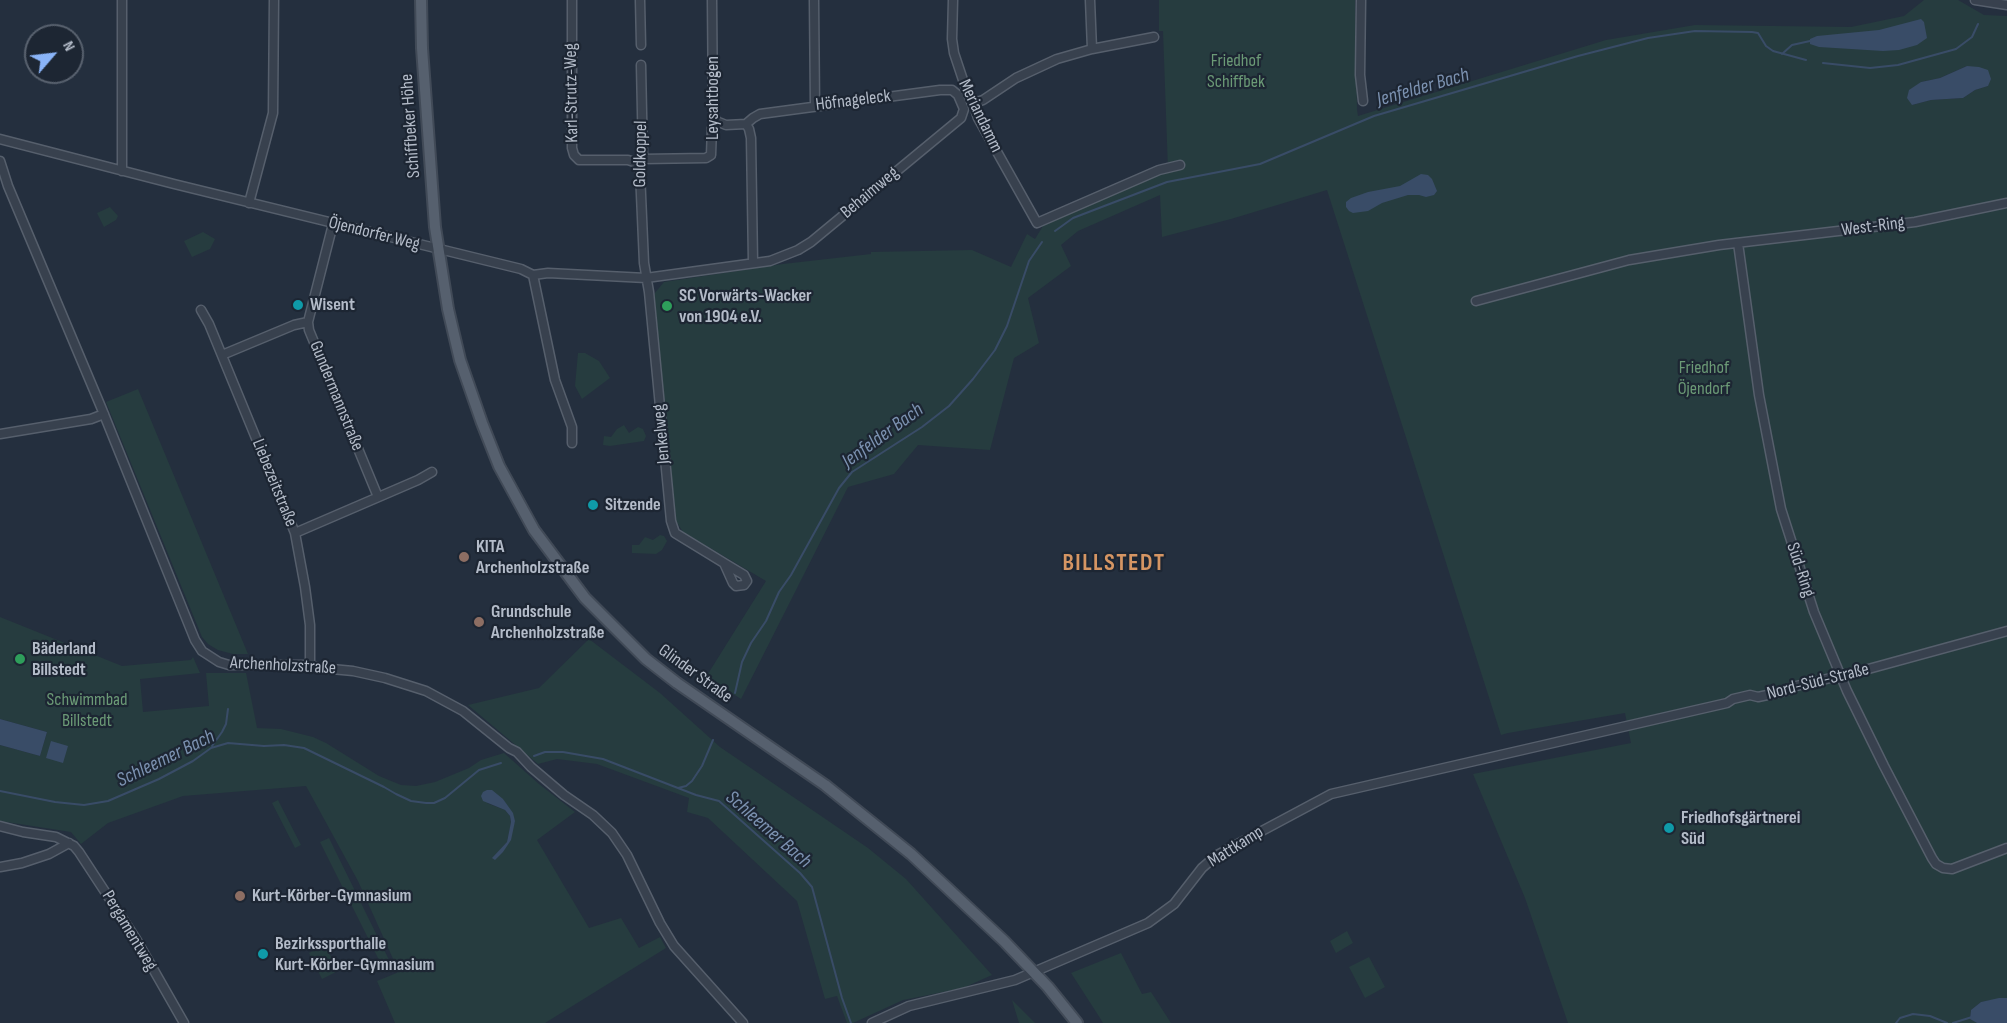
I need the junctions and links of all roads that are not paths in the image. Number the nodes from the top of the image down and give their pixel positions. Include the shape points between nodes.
1 (122, 0) edge
2 (274, 0) edge
3 (421, 0) edge
4 (572, 0) edge
5 (640, 0) edge
6 (712, 0) edge
7 (814, 0) edge
8 (953, 0) edge
9 (1090, 0) edge
10 (1361, 0) edge
11 (1975, 0) edge
12 (2007, 5) edge
13 (1154, 37) dead end
14 (641, 45) dead end
15 (1092, 49) junction
16 (641, 65) dead end
17 (961, 99) joint
18 (1364, 101) dead end
19 (977, 102) junction
20 (815, 106) junction
21 (716, 121) junction
22 (746, 124) junction
23 (0, 139) edge
24 (0, 161) edge
25 (640, 161) junction
26 (1179, 165) dead end
27 (122, 171) junction
28 (4, 188) edge
29 (249, 203) junction
30 (2007, 203) edge
31 (333, 224) junction
32 (1738, 243) junction
33 (438, 249) junction
34 (753, 262) junction
35 (533, 275) junction
36 (646, 278) junction
37 (1476, 301) dead end
38 (201, 310) dead end
39 (308, 322) junction
40 (222, 355) junction
41 (104, 414) junction
42 (0, 434) edge
43 (572, 443) dead end
44 (432, 472) dead end
45 (378, 497) junction
46 (295, 533) junction
47 (724, 563) dead end
48 (2007, 631) edge
49 (310, 665) junction
50 (1841, 676) junction
51 (1628, 726) joint
52 (0, 826) edge
53 (69, 843) junction
54 (2007, 848) edge
55 (0, 867) edge
56 (1034, 973) junction
57 (184, 1023) edge
58 (743, 1023) edge
59 (872, 1023) edge
60 (1077, 1023) edge

1 - 27 street
2 - 29 street via 273,113
3 - 33 main road, Schiffbeker Höhe
4 - 25 street, Karl-Strutz-Weg via 574,155 579,160
5 - 14 street
6 - 21 street, Leysahtbogen
7 - 20 street
8 - 19 street, Meriandamm via 954,53 969,94
9 - 15 street
10 - 18 street via 1360,75
11 - 12 street
13 - 15 street
15 - 19 street via 1042,65
16 - 25 street, Goldkoppel
17 - 20 street, Höfnageleck via 949,90
17 - 34 street, Behaimweg via 961,118 811,242 770,261
19 - 26 street, Meriandamm via 978,118 1037,223
20 - 22 street, Höfnageleck via 760,114
21 - 22 street, Höfnageleck
21 - 25 street, Leysahtbogen via 709,157
22 - 34 street via 751,138
23 - 27 street, Öjendorfer Weg
24 - 28 street, Archenholzstraße
25 - 36 street, Goldkoppel
27 - 29 street, Öjendorfer Weg
28 - 41 street, Archenholzstraße
29 - 31 street, Öjendorfer Weg
30 - 32 street, West-Ring via 1915,222
31 - 33 street, Öjendorfer Weg
31 - 39 street, Gundermannstraße
32 - 37 street, West-Ring via 1629,260
32 - 50 street, Süd-Ring via 1759,395 1781,509 1814,612
33 - 35 street, Öjendorfer Weg
33 - 56 main road, Glinder Straße via 460,360 499,466 540,538 585,598 656,668 825,785 911,854
34 - 36 street, Öjendorfer Weg
35 - 36 street, Öjendorfer Weg
35 - 43 street via 555,380 572,427
36 - 47 street, Jenkelweg via 672,527 680,537
38 - 40 street, Liebezeitstraße
39 - 40 street
39 - 45 street, Gundermannstraße
40 - 46 street, Liebezeitstraße
41 - 42 street
41 - 49 street, Archenholzstraße via 202,651 229,665
44 - 45 street
45 - 46 street
46 - 49 street, Liebezeitstraße via 310,625
48 - 50 street, Nord-Süd-Straße
49 - 58 street, Archenholzstraße via 377,676 426,691 463,711 524,758 612,833 668,937
50 - 51 street, Nord-Süd-Straße
50 - 54 street, Süd-Ring via 1932,858 1943,868 1955,868
51 - 56 street, Mattkamp via 1323,796 1217,855 1178,900 1152,921
52 - 53 street
53 - 55 street via 49,854
53 - 57 street, Pergamentweg via 79,852 136,939
56 - 59 street, Mattkamp via 909,1006
56 - 60 main road, Glinder Straße

